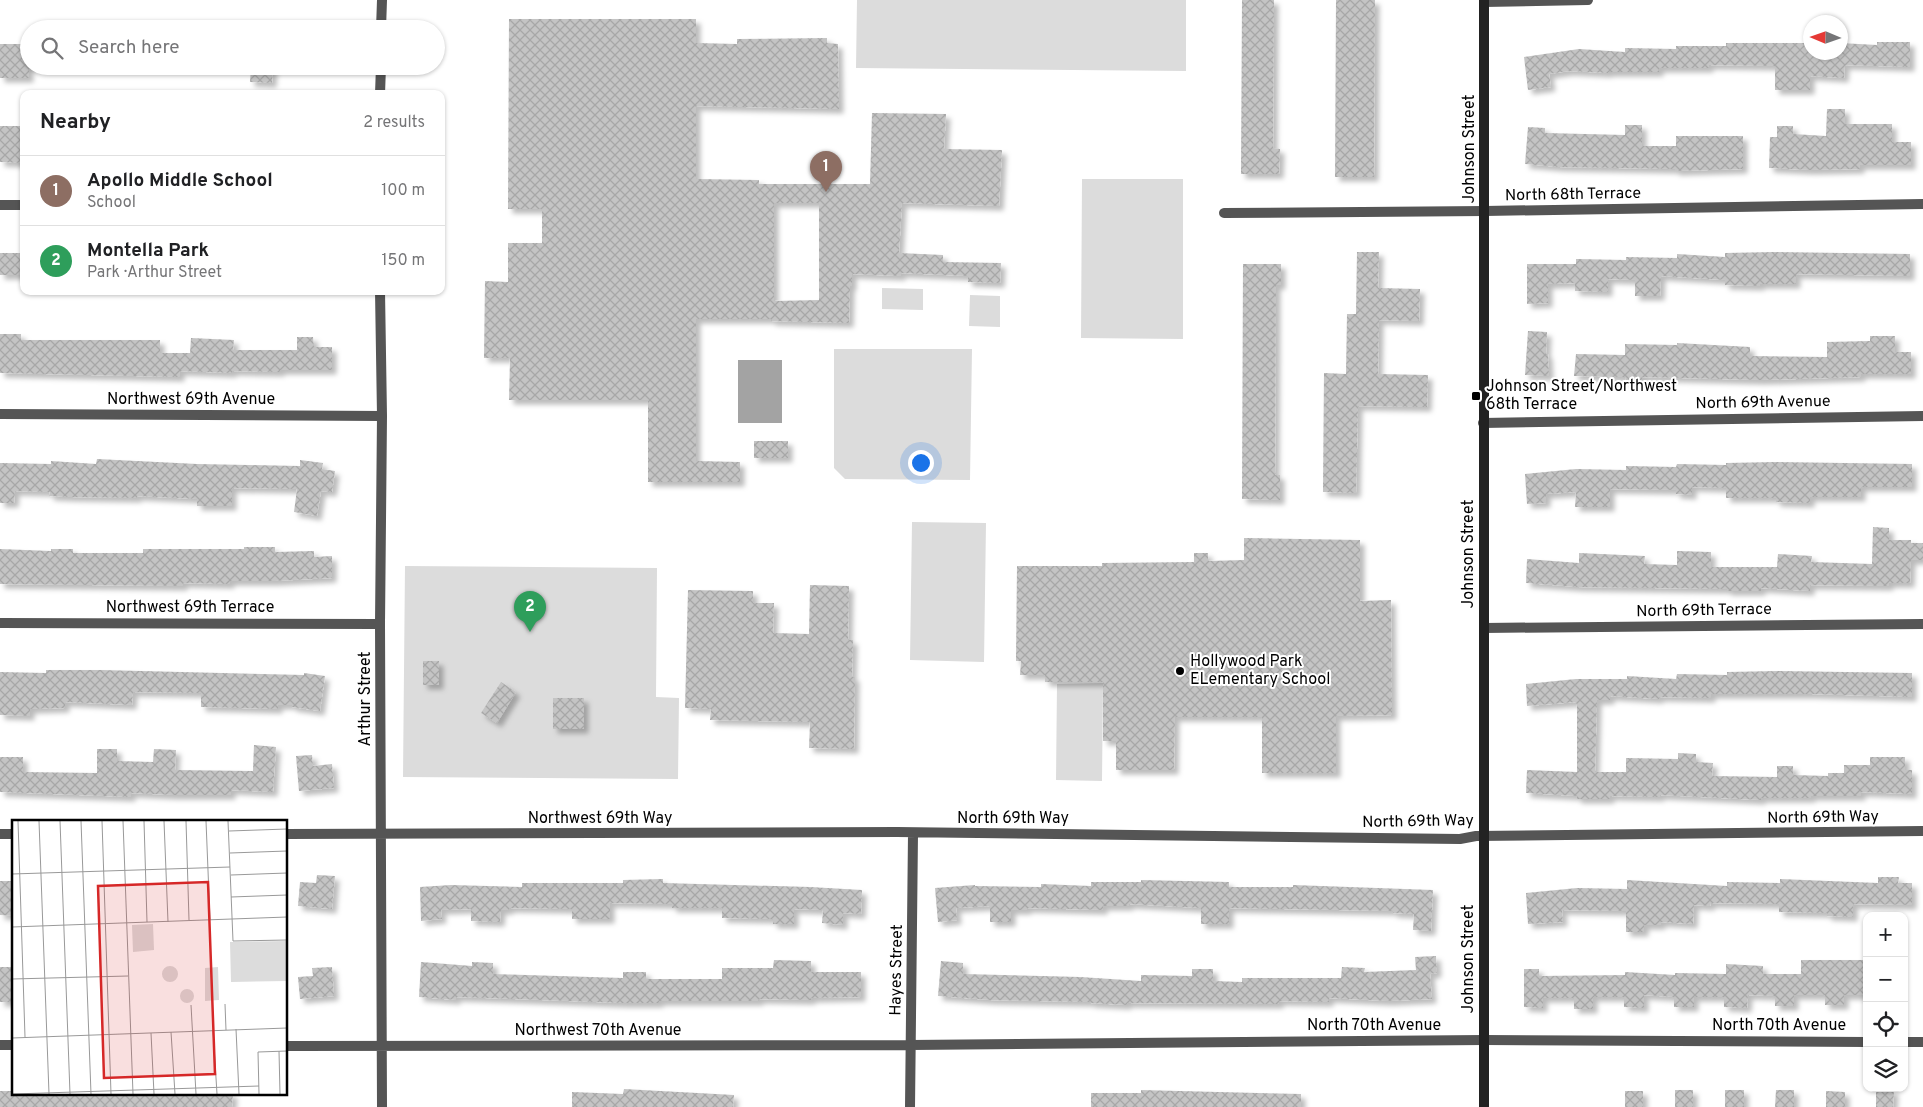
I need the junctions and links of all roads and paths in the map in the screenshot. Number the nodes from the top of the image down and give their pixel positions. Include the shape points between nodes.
1 (382, 0) edge
2 (1588, 0) edge
3 (1484, 1) edge
4 (381, 20) edge
5 (381, 75) edge
6 (380, 90) edge
7 (1923, 204) edge
8 (0, 205) edge
9 (20, 205) edge
10 (1485, 211) junction
11 (1224, 213) dead end
12 (380, 295) edge
13 (0, 414) edge
14 (382, 416) junction
15 (1923, 416) edge
16 (1483, 423) junction
17 (0, 623) edge
18 (380, 624) junction
19 (1923, 624) edge
20 (1484, 628) junction
21 (1923, 832) edge
22 (288, 834) edge
23 (382, 834) junction
24 (913, 834) junction
25 (1484, 836) junction
26 (1484, 1040) junction
27 (1863, 1042) edge
28 (1908, 1042) edge
29 (1923, 1042) edge
30 (911, 1045) junction
31 (288, 1046) edge
32 (382, 1046) junction
33 (382, 1107) edge
34 (910, 1107) edge
35 (1484, 1107) edge

1 - 4 street
2 - 3 street
3 - 10 street, Johnson Street
5 - 6 street
7 - 10 street, North 68th Terrace
8 - 9 street
10 - 11 street, North 68th Terrace
10 - 16 street, Johnson Street
12 - 14 street, Arthur Street
13 - 14 street, Northwest 69th Avenue
14 - 18 street, Arthur Street
15 - 16 street, North 69th Avenue
16 - 20 street, Johnson Street
17 - 18 street, Northwest 69th Terrace
18 - 23 street, Arthur Street
19 - 20 street, North 69th Terrace
20 - 25 street, Johnson Street
21 - 25 street, North 69th Way
22 - 23 street, Northwest 69th Way
23 - 24 street, Northwest 69th Way
23 - 32 street, Arthur Street
24 - 25 street, North 69th Way via 1460,839
24 - 30 street, Hayes Street
25 - 26 street, Johnson Street
26 - 27 street, North 70th Avenue
26 - 30 street, North 70th Avenue
26 - 35 street, Johnson Street
28 - 29 street
30 - 32 street, Northwest 70th Avenue
30 - 34 street, Hayes Street
31 - 32 street, Northwest 70th Avenue
32 - 33 street, Arthur Street

